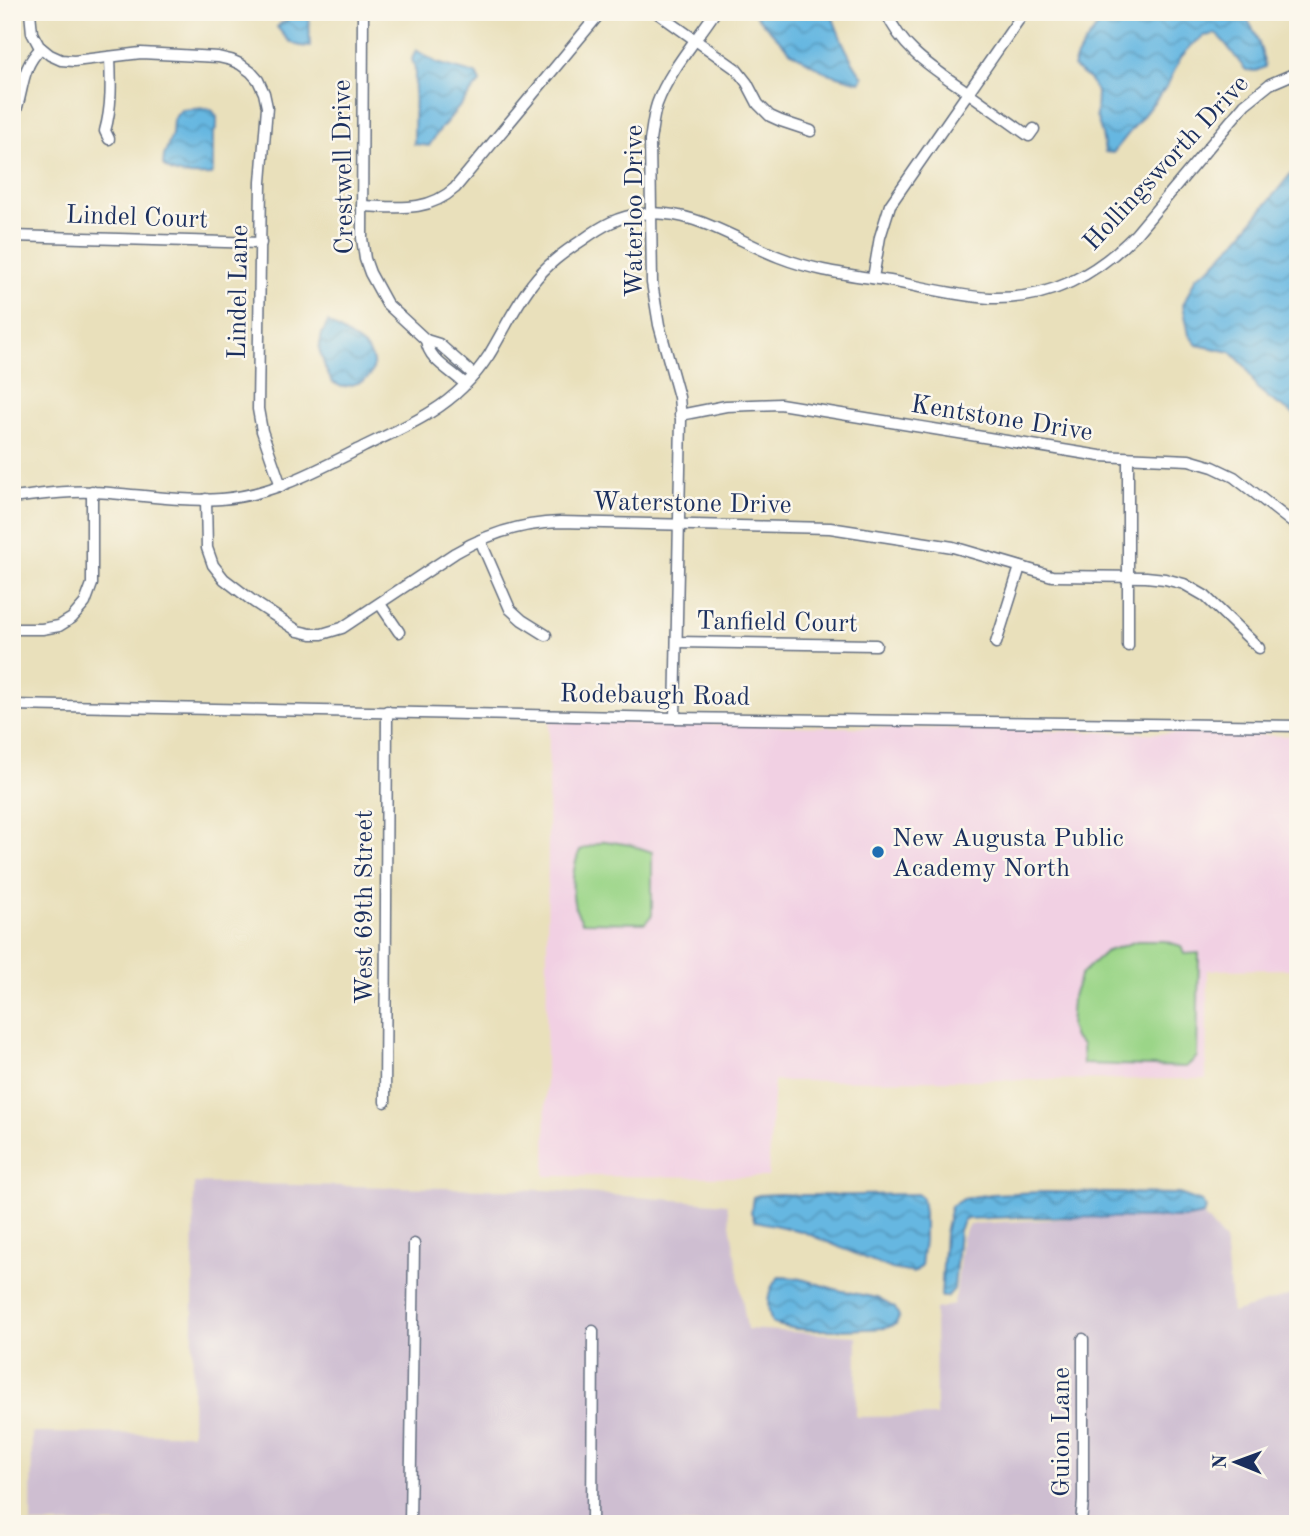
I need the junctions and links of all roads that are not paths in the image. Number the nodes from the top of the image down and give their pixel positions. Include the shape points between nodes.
1 (30, 12) edge
2 (363, 12) edge
3 (601, 12) edge
4 (656, 12) edge
5 (715, 12) edge
6 (886, 12) edge
7 (1024, 12) edge
8 (696, 40) junction
9 (41, 48) junction
10 (110, 57) junction
11 (1298, 72) edge
12 (16, 91) edge
13 (968, 92) junction
14 (12, 120) edge
15 (1034, 129) dead end
16 (811, 131) dead end
17 (109, 139) dead end
18 (362, 206) junction
19 (652, 213) junction
20 (12, 236) edge
21 (261, 243) junction
22 (873, 278) junction
23 (426, 340) junction
24 (474, 375) junction
25 (465, 384) junction
26 (680, 415) junction
27 (1128, 458) junction
28 (281, 486) junction
29 (92, 491) junction
30 (12, 498) edge
31 (206, 499) junction
32 (679, 524) junction
33 (1298, 527) edge
34 (480, 540) junction
35 (1020, 567) junction
36 (1128, 577) junction
37 (380, 604) junction
38 (12, 629) edge
39 (398, 632) dead end
40 (546, 635) dead end
41 (677, 642) junction
42 (996, 643) dead end
43 (876, 645) dead end
44 (1128, 646) dead end
45 (1259, 648) dead end
46 (12, 705) edge
47 (387, 711) junction
48 (675, 718) junction
49 (1298, 726) edge
50 (384, 1102) dead end
51 (414, 1244) dead end
52 (593, 1331) dead end
53 (1083, 1339) dead end
54 (410, 1524) edge
55 (592, 1524) edge
56 (1082, 1524) edge

1 - 9 street via 32,33
2 - 18 street, Crestwell Drive
3 - 18 street via 448,194 417,206
4 - 8 street
5 - 8 street, Waterloo Drive
6 - 13 street via 911,51
7 - 13 street
8 - 16 street via 736,69 770,116
8 - 19 street, Waterloo Drive via 658,101 650,141
9 - 10 street via 66,61
9 - 12 street
10 - 17 street via 111,100 105,131
10 - 21 street, Lindel Lane via 224,58 240,64 258,80 267,114
11 - 22 street, Hollingsworth Drive via 1245,104 1127,243 1079,279 1042,292 995,298
12 - 14 street
13 - 15 street via 1029,136
13 - 22 street via 890,205
18 - 23 street, Crestwell Drive via 363,251 373,281 390,307
19 - 22 street, Hollingsworth Drive via 697,220 800,264
19 - 24 street, Hollingsworth Drive via 608,223 551,263 525,293
19 - 26 street, Waterloo Drive via 653,291
20 - 21 street, Lindel Court
21 - 28 street, Lindel Lane via 258,409
23 - 24 street, Crestwell Drive via 439,344
23 - 25 street, Crestwell Drive via 438,362
24 - 25 street, Hollingsworth Drive
25 - 28 street, Hollingsworth Drive via 418,420
26 - 27 street, Kentstone Drive via 726,406 780,404
26 - 32 street, Waterloo Drive
27 - 33 street, Kentstone Drive via 1184,459 1217,468
27 - 36 street
28 - 31 street, Hollingsworth Drive
29 - 30 street, Hollingsworth Drive
29 - 31 street, Hollingsworth Drive
29 - 38 street via 92,584 85,603 59,626
31 - 37 street, Waterstone Drive via 206,541 215,568 291,628 329,633
32 - 34 street, Waterstone Drive via 547,523 512,528
32 - 35 street, Waterstone Drive via 830,528 953,547
32 - 41 street, Waterloo Drive
34 - 37 street, Waterstone Drive
34 - 40 street via 510,609
35 - 36 street, Waterstone Drive via 1056,576
35 - 42 street
36 - 44 street
36 - 45 street, Waterstone Drive via 1165,579 1195,589
37 - 39 street
41 - 43 street, Tanfield Court
41 - 48 street, Waterloo Drive
46 - 47 street, Rodebaugh Road
47 - 48 street, Rodebaugh Road
47 - 50 street, West 69th Street
48 - 49 street, Rodebaugh Road
51 - 54 street
52 - 55 street
53 - 56 street, Guion Lane

